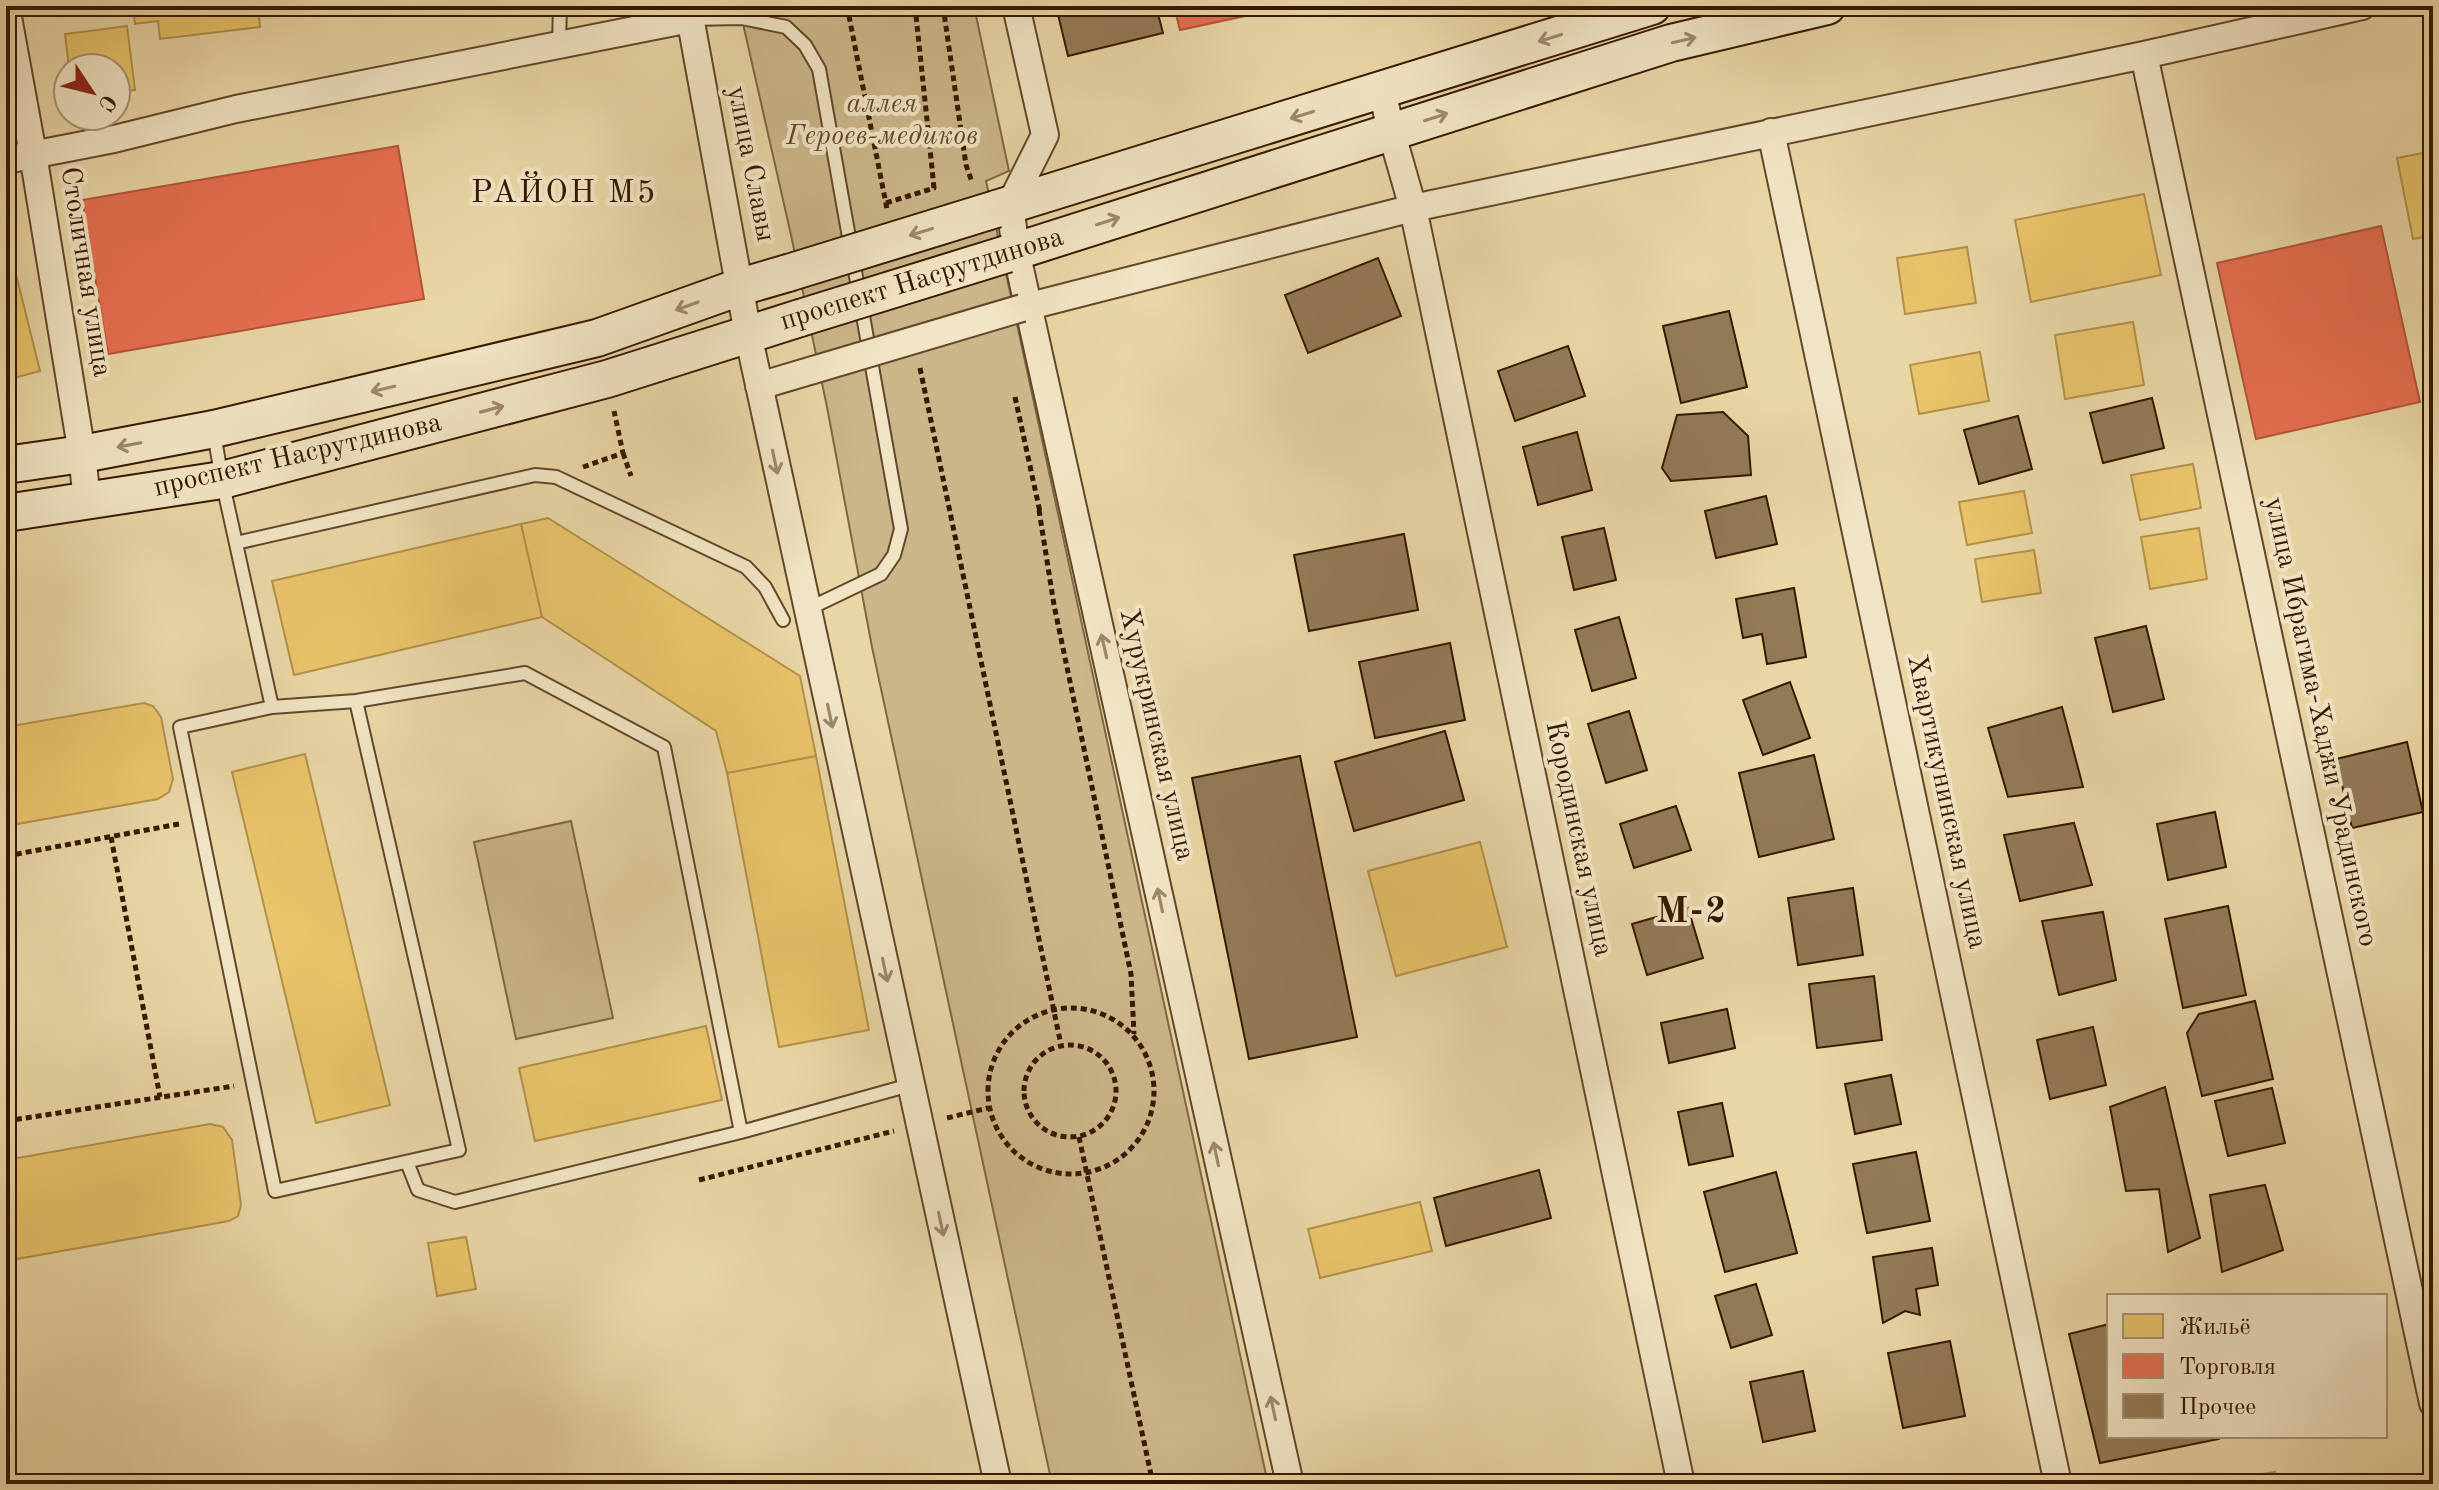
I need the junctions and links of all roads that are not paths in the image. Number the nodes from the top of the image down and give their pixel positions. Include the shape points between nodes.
1 (6, 6) edge
2 (560, 6) edge
3 (1016, 6) edge
4 (1652, 6) edge
5 (1827, 6) edge
6 (2362, 6) edge
7 (689, 13) edge
8 (559, 45) junction
9 (2144, 55) junction
10 (1382, 90) junction
11 (1391, 131) junction
12 (1771, 132) junction
13 (33, 154) junction
14 (6, 160) edge
15 (1003, 207) junction
16 (1413, 208) junction
17 (1012, 252) junction
18 (740, 287) junction
19 (1025, 307) junction
20 (748, 334) junction
21 (759, 386) junction
22 (214, 429) junction
23 (82, 454) junction
24 (6, 465) edge
25 (222, 480) junction
26 (87, 501) junction
27 (6, 513) edge
28 (236, 543) junction
29 (807, 609) junction
30 (783, 620) dead end
31 (356, 701) junction
32 (272, 707) junction
33 (910, 1085) junction
34 (741, 1132) junction
35 (407, 1162) junction
36 (2433, 1403) edge
37 (998, 1484) edge
38 (1290, 1484) edge
39 (1681, 1484) edge
40 (2058, 1484) edge

1 - 13 street, Столичная улица
2 - 8 lane
3 - 15 street via 1045,135
4 -> 10 main road, проспект Насрутдинова
11 -> 5 main road, проспект Насрутдинова via 1671,43
6 - 9 street
7 - 8 street
7 - 18 street, улица Славы
7 - 29 lane via 786,27 819,69 901,529 894,555 881,574
8 - 13 street
9 - 12 street
9 - 36 street, улица Ибрагима-Хаджи Урадинского
10 - 11 street, Кородинская улица
10 -> 15 main road, проспект Насрутдинова
11 - 16 street, Кородинская улица
17 -> 11 main road, проспект Насрутдинова
12 - 16 street
12 - 40 street, Хвартикунинская улица
13 - 14 street
13 - 23 street, Столичная улица
15 - 17 street, Хурукринская улица
15 -> 18 main road, проспект Насрутдинова, bridge
16 - 19 street
16 - 39 street, Кородинская улица
17 - 19 street, Хурукринская улица
17 - 20 main road, проспект Насрутдинова, bridge
18 - 20 street, улица Славы
18 -> 22 main road, проспект Насрутдинова via 597,338
19 - 21 street, bridge
38 -> 19 street, Хурукринская улица
20 - 21 street, улица Славы
25 -> 20 main road, проспект Насрутдинова via 607,379
21 -> 29 street, улица Славы
22 -> 23 main road, проспект Насрутдинова
22 - 25 lane
23 - 24 main road, проспект Насрутдинова
23 - 26 street, Столичная улица
25 - 26 main road, проспект Насрутдинова
25 - 28 lane
26 - 27 main road, проспект Насрутдинова
28 - 30 lane via 535,475 556,477 746,567 765,587
28 - 32 lane
29 -> 33 street, улица Славы
31 - 32 lane
31 - 34 lane via 525,673 664,747
31 - 35 lane via 459,1150
32 - 35 lane via 180,727 275,1191
33 - 34 lane
33 -> 37 street, улица Славы
34 - 35 lane via 455,1202 418,1190

